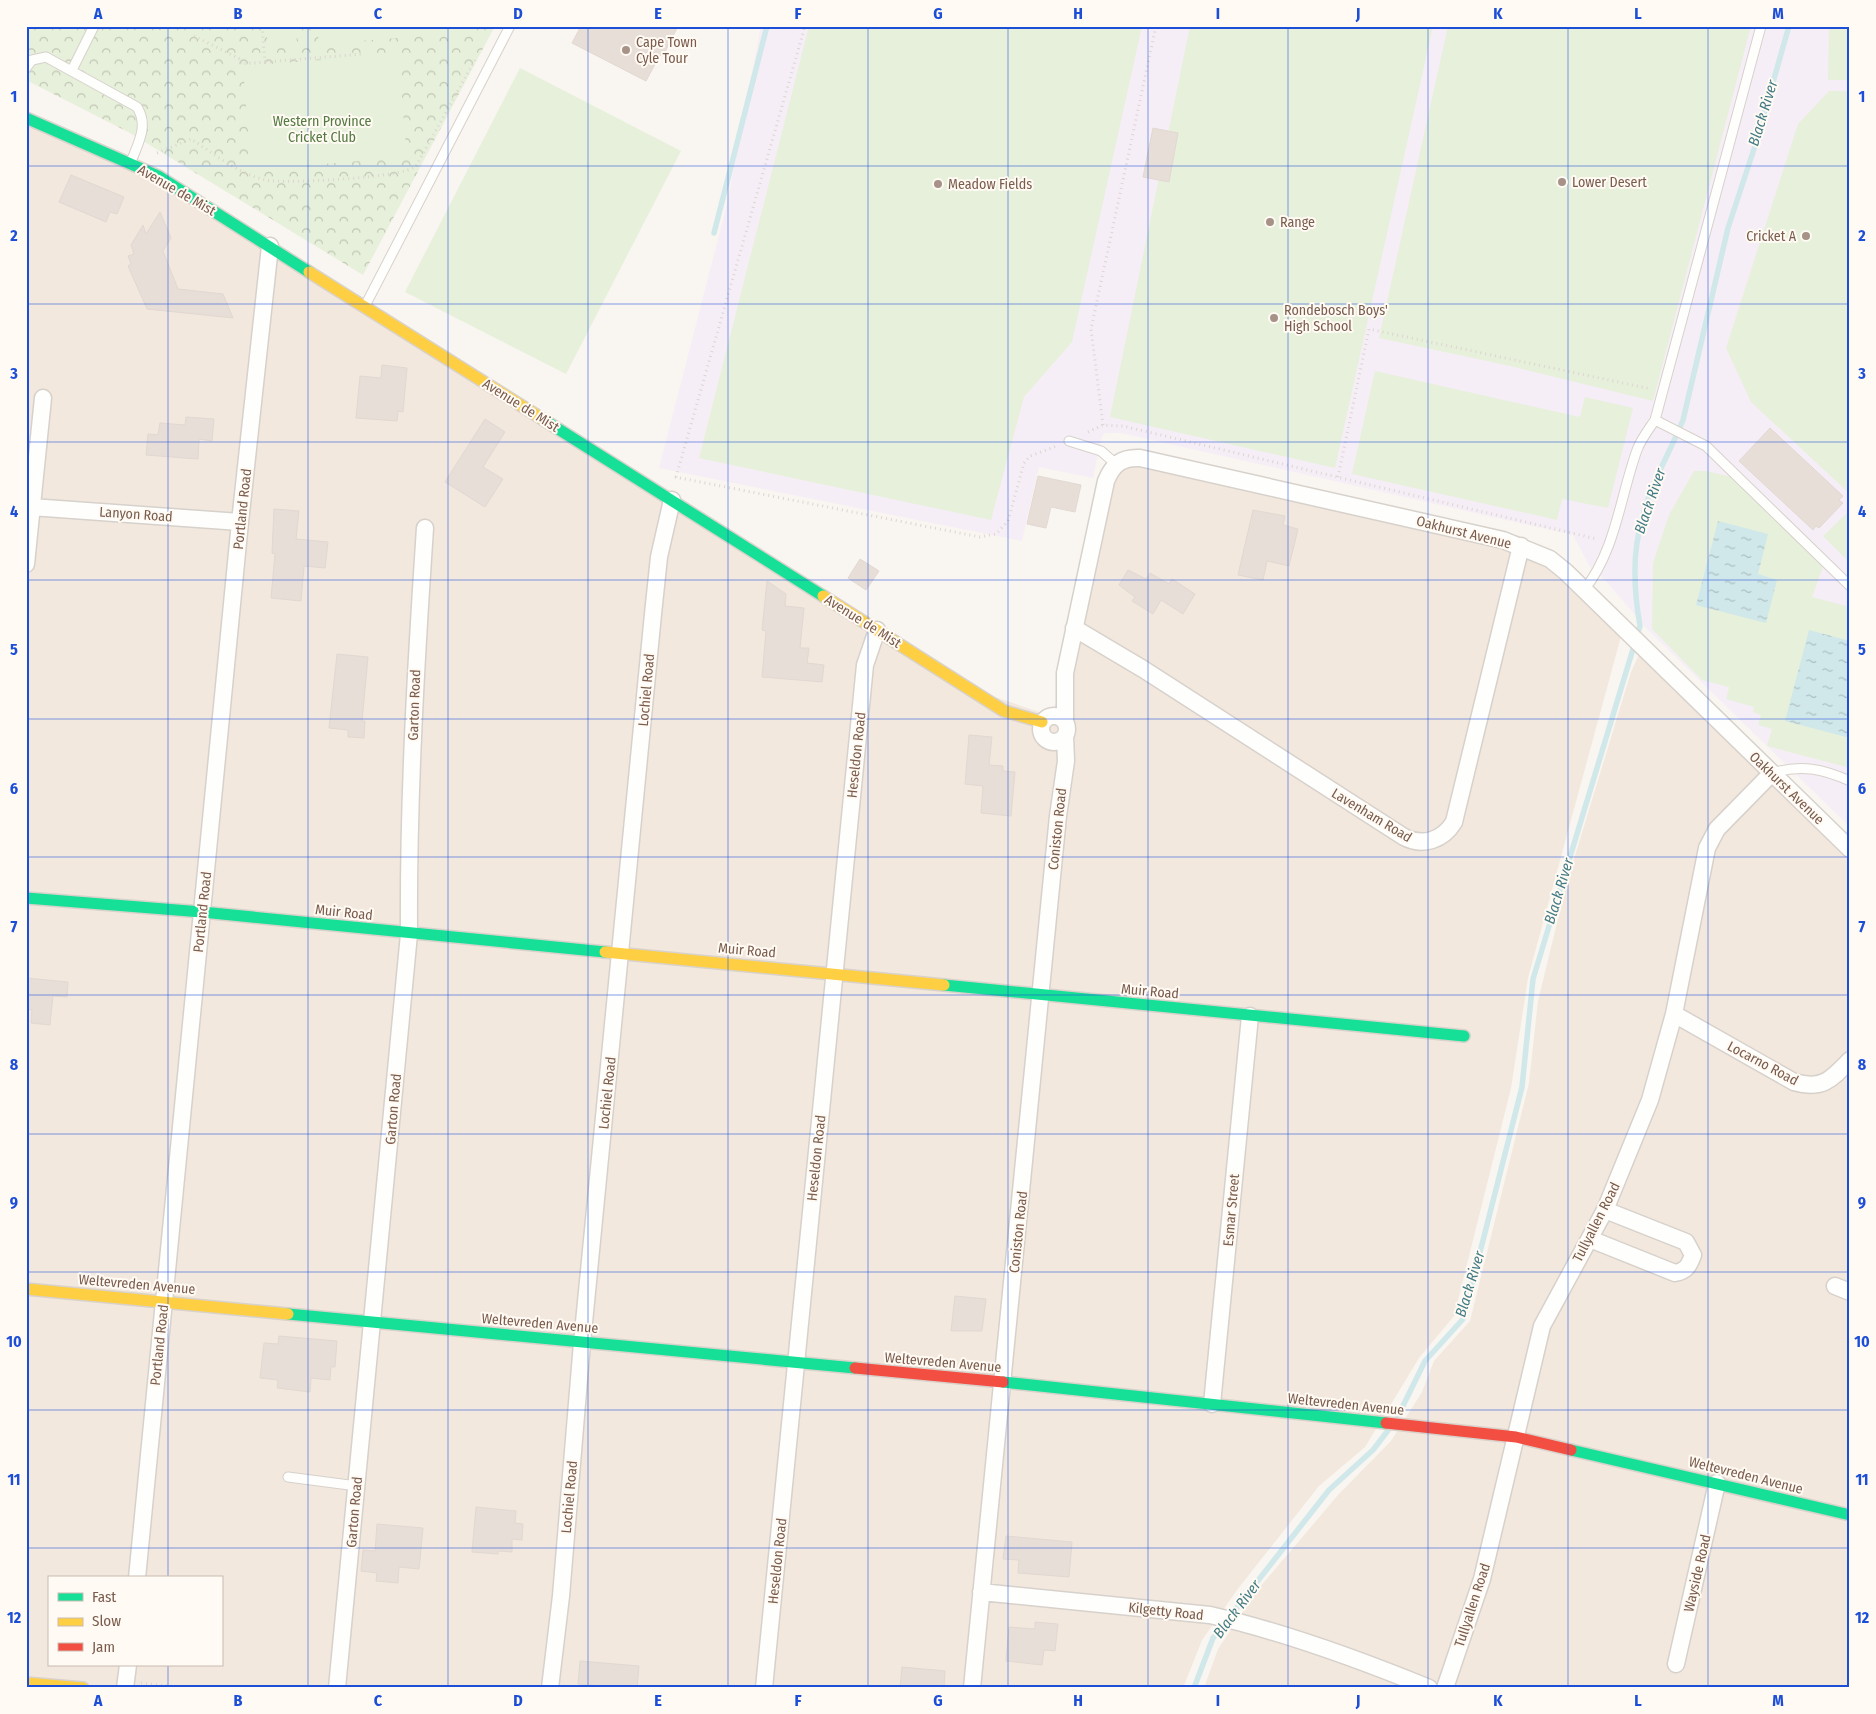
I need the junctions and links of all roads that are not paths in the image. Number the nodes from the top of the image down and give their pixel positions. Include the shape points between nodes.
1 (94, 26) edge
2 (510, 26) edge
3 (1761, 26) edge
4 (26, 68) edge
5 (72, 70) junction
6 (26, 118) edge
7 (130, 164) junction
8 (270, 246) junction
9 (365, 306) junction
10 (43, 398) dead end
11 (1655, 420) junction
12 (1069, 441) road end
13 (1116, 464) junction
14 (672, 500) junction
15 (31, 507) junction
16 (240, 522) junction
17 (425, 528) dead end
18 (1522, 546) junction
19 (26, 564) edge
20 (1850, 586) edge
21 (1584, 590) junction
22 (1074, 628) junction
23 (877, 630) junction
24 (1004, 711) joint
25 (1053, 729) junction
26 (1772, 773) junction
27 (1850, 781) edge
28 (1850, 849) edge
29 (26, 898) edge
30 (202, 912) junction
31 (409, 934) junction
32 (621, 954) junction
33 (834, 973) junction
34 (1042, 996) junction
35 (1674, 1014) junction
36 (1250, 1016) junction
37 (1464, 1036) dead end
38 (1850, 1060) edge
39 (1605, 1210) junction
40 (1590, 1240) junction
41 (26, 1289) edge
42 (164, 1302) junction
43 (372, 1322) junction
44 (582, 1342) junction
45 (797, 1364) junction
46 (1002, 1382) junction
47 (1212, 1404) junction
48 (1516, 1438) junction
49 (288, 1477) dead end
50 (1717, 1483) junction
51 (357, 1486) junction
52 (1850, 1515) edge
53 (137, 1576) edge
54 (981, 1592) junction
55 (1676, 1664) dead end
56 (128, 1666) edge
57 (26, 1683) edge
58 (81, 1688) edge
59 (125, 1688) edge
60 (338, 1688) edge
61 (550, 1688) edge
62 (764, 1688) edge
63 (972, 1688) edge
64 (1429, 1688) edge
65 (1445, 1688) edge

1 - 5 lane
2 - 9 lane
3 - 11 lane
4 - 5 lane via 32,60 42,57
5 - 7 lane via 137,107 143,132
6 - 7 street, Avenue de Mist
7 - 8 street, Avenue de Mist via 158,176
8 - 9 street, Avenue de Mist
8 - 16 street, Portland Road
9 - 14 street, Avenue de Mist
10 - 15 street
11 - 20 lane via 1706,446
11 - 21 lane via 1638,448 1610,542 1597,573
12 - 13 lane via 1100,451
13 - 18 street, Oakhurst Avenue via 1125,458 1140,458
13 - 22 street, Coniston Road via 1106,481
14 - 23 street, Avenue de Mist
14 - 32 street, Lochiel Road via 660,557
15 - 16 street, Lanyon Road
15 - 19 street
16 - 30 street, Portland Road
17 - 31 street, Garton Road via 415,681
18 - 21 street, Oakhurst Avenue via 1550,559
18 - 22 street, Lavenham Road via 1454,822 1449,831 1425,842 1404,837
21 - 26 street, Oakhurst Avenue
22 - 25 street, Coniston Road
23 - 24 street, Avenue de Mist
23 - 33 street, Heseldon Road via 865,665
24 - 25 street, Avenue de Mist via 1019,726
25 - 34 street, Coniston Road via 1067,754 1062,777
26 - 27 lane via 1788,768 1811,768
26 - 28 street, Oakhurst Avenue
26 - 35 street, Tullyallen Road via 1717,829 1707,848
29 - 30 street, Muir Road
30 - 31 street, Muir Road
30 - 42 street, Portland Road
31 - 32 street, Muir Road
31 - 43 street, Garton Road
32 - 33 street, Muir Road
32 - 44 street, Lochiel Road
33 - 34 street, Muir Road
33 - 45 street, Heseldon Road
34 - 36 street, Muir Road
34 - 46 street, Coniston Road
35 - 38 street, Locarno Road via 1794,1082 1808,1086 1821,1084 1835,1076
35 - 39 street, Tullyallen Road via 1650,1100
36 - 37 street, Muir Road
36 - 47 street, Esmar Street
39 - 40 street, Tullyallen Road
39 - 40 street via 1686,1242 1693,1255 1690,1264 1675,1273
40 - 48 street, Tullyallen Road via 1542,1326
41 - 42 street, Weltevreden Avenue
42 - 43 street, Weltevreden Avenue
42 - 53 street, Portland Road
43 - 44 street, Weltevreden Avenue
43 - 51 street, Garton Road
44 - 45 street, Weltevreden Avenue
44 - 61 street, Lochiel Road
45 - 46 street, Weltevreden Avenue
45 - 62 street, Heseldon Road
46 - 47 street, Weltevreden Avenue
46 - 54 street, Coniston Road
47 - 48 street, Weltevreden Avenue
48 - 50 street, Weltevreden Avenue
48 - 65 street, Tullyallen Road via 1482,1579
49 - 51 lane
50 - 52 street, Weltevreden Avenue
50 - 55 street, Wayside Road
51 - 60 street, Garton Road
54 - 63 street, Coniston Road
54 - 64 street, Kilgetty Road via 1210,1616 1245,1624 1380,1668
56 - 59 street
57 - 58 street

